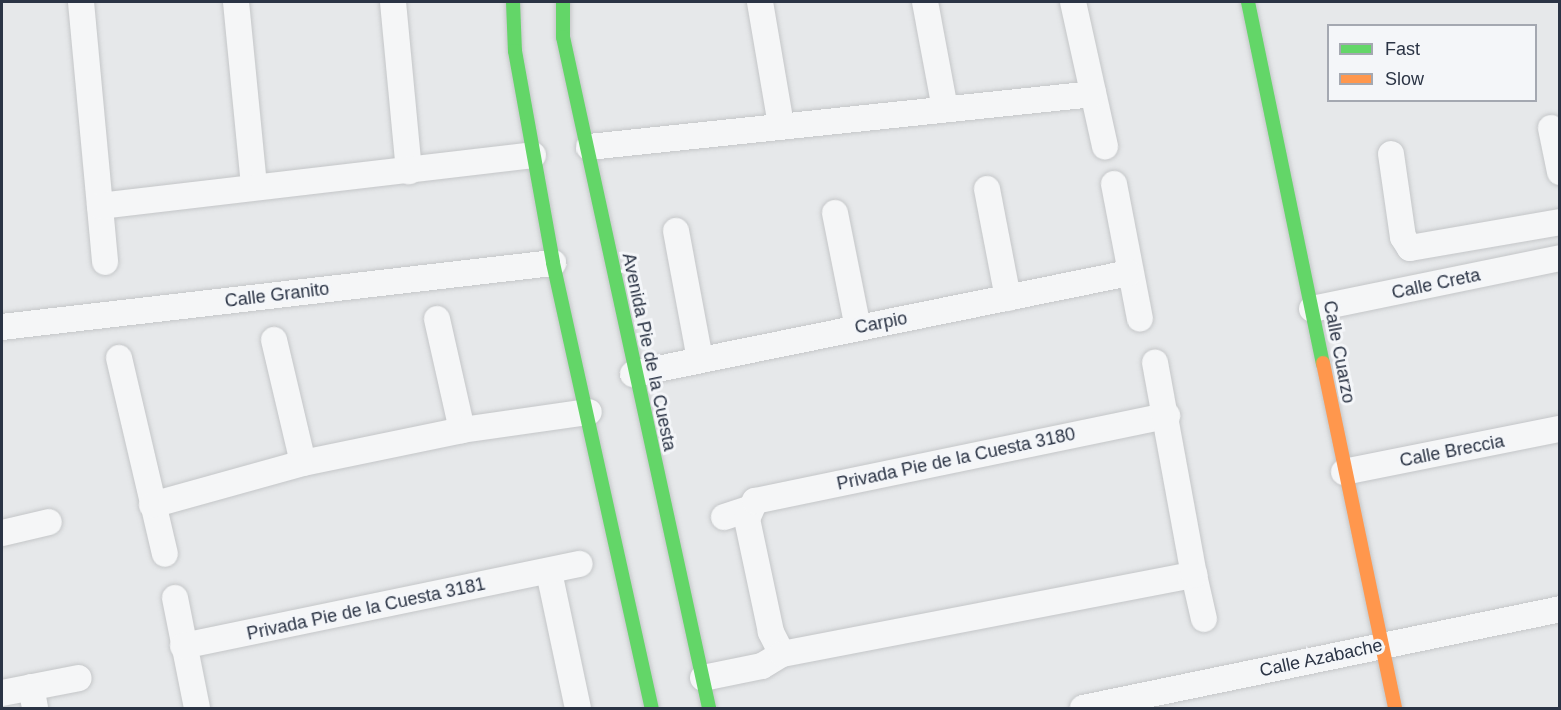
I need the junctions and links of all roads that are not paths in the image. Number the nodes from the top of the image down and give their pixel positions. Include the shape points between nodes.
1 (81, 2) edge
2 (236, 2) edge
3 (393, 2) edge
4 (513, 2) edge
5 (563, 2) edge
6 (759, 2) edge
7 (926, 2) edge
8 (1073, 2) edge
9 (1248, 2) edge
10 (1094, 94) junction
11 (945, 109) junction
12 (781, 125) junction
13 (1551, 128) dead end
14 (1105, 146) dead end
15 (589, 147) junction
16 (1390, 154) dead end
17 (533, 156) junction
18 (410, 171) junction
19 (1560, 172) edge
20 (1114, 184) dead end
21 (254, 187) junction
22 (987, 189) dead end
23 (100, 206) junction
24 (835, 213) dead end
25 (1560, 222) edge
26 (676, 231) dead end
27 (1560, 258) edge
28 (105, 262) dead end
29 (553, 263) junction
30 (1129, 273) junction
31 (1008, 298) junction
32 (1312, 309) junction
33 (436, 319) dead end
34 (1140, 319) dead end
35 (2, 327) edge
36 (858, 328) junction
37 (274, 340) dead end
38 (119, 358) dead end
39 (700, 359) junction
40 (1155, 363) dead end
41 (633, 374) junction
42 (589, 412) junction
43 (1167, 416) junction
44 (1560, 429) edge
45 (462, 430) junction
46 (303, 463) junction
47 (1344, 472) junction
48 (152, 505) junction
49 (749, 509) junction
50 (724, 517) dead end
51 (50, 522) dead end
52 (2, 533) edge
53 (165, 554) dead end
54 (580, 564) dead end
55 (549, 572) junction
56 (1194, 575) junction
57 (175, 598) dead end
58 (1560, 609) edge
59 (1204, 619) dead end
60 (183, 646) junction
61 (1382, 646) junction
62 (782, 654) junction
63 (79, 678) dead end
64 (703, 678) junction
65 (2, 693) edge
66 (33, 698) edge
67 (197, 708) edge
68 (578, 708) edge
69 (652, 708) edge
70 (709, 708) edge
71 (1083, 708) edge
72 (1395, 708) edge

1 - 23 street
2 - 21 street
3 - 18 street
4 - 17 main road via 515,51
5 - 15 main road, Avenida Pie de la Cuesta via 563,37
6 - 12 street
7 - 11 street
8 - 10 street
9 - 32 main road, Calle Cuarzo
10 - 11 street
10 - 14 street
11 - 12 street
12 - 15 street
13 - 19 street
15 - 41 main road, Avenida Pie de la Cuesta
16 - 25 street via 1403,237 1410,248
17 - 18 street
17 - 29 main road
18 - 21 street
20 - 30 street
21 - 23 street
22 - 31 street
23 - 28 street
24 - 36 street
26 - 39 street
27 - 32 street, Calle Creta
29 - 35 street, Calle Granito
29 - 42 main road
30 - 31 street, Carpio
30 - 34 street
31 - 36 street, Carpio
32 - 47 main road, Calle Cuarzo
33 - 45 street
36 - 39 street, Carpio
37 - 46 street
38 - 48 street
39 - 41 street, Carpio
40 - 43 street
41 - 64 main road, Avenida Pie de la Cuesta
42 - 45 street
42 - 69 main road
43 - 49 street, Privada Pie de la Cuesta 3180 via 755,501
43 - 56 street
44 - 47 street, Calle Breccia
45 - 46 street
46 - 48 street
47 - 61 main road, Calle Cuarzo
48 - 53 street
49 - 50 street, Privada Pie de la Cuesta 3180
49 - 62 street via 771,632
51 - 52 street
54 - 55 street, Privada Pie de la Cuesta 3181
55 - 60 street, Privada Pie de la Cuesta 3181
55 - 68 street
56 - 59 street
56 - 62 street
57 - 60 street
58 - 61 street, Calle Azabache
60 - 67 street
61 - 71 street, Calle Azabache
61 - 72 main road, Calle Cuarzo
62 - 64 street via 762,666
63 - 66 street
64 - 70 main road, Avenida Pie de la Cuesta
65 - 66 street

